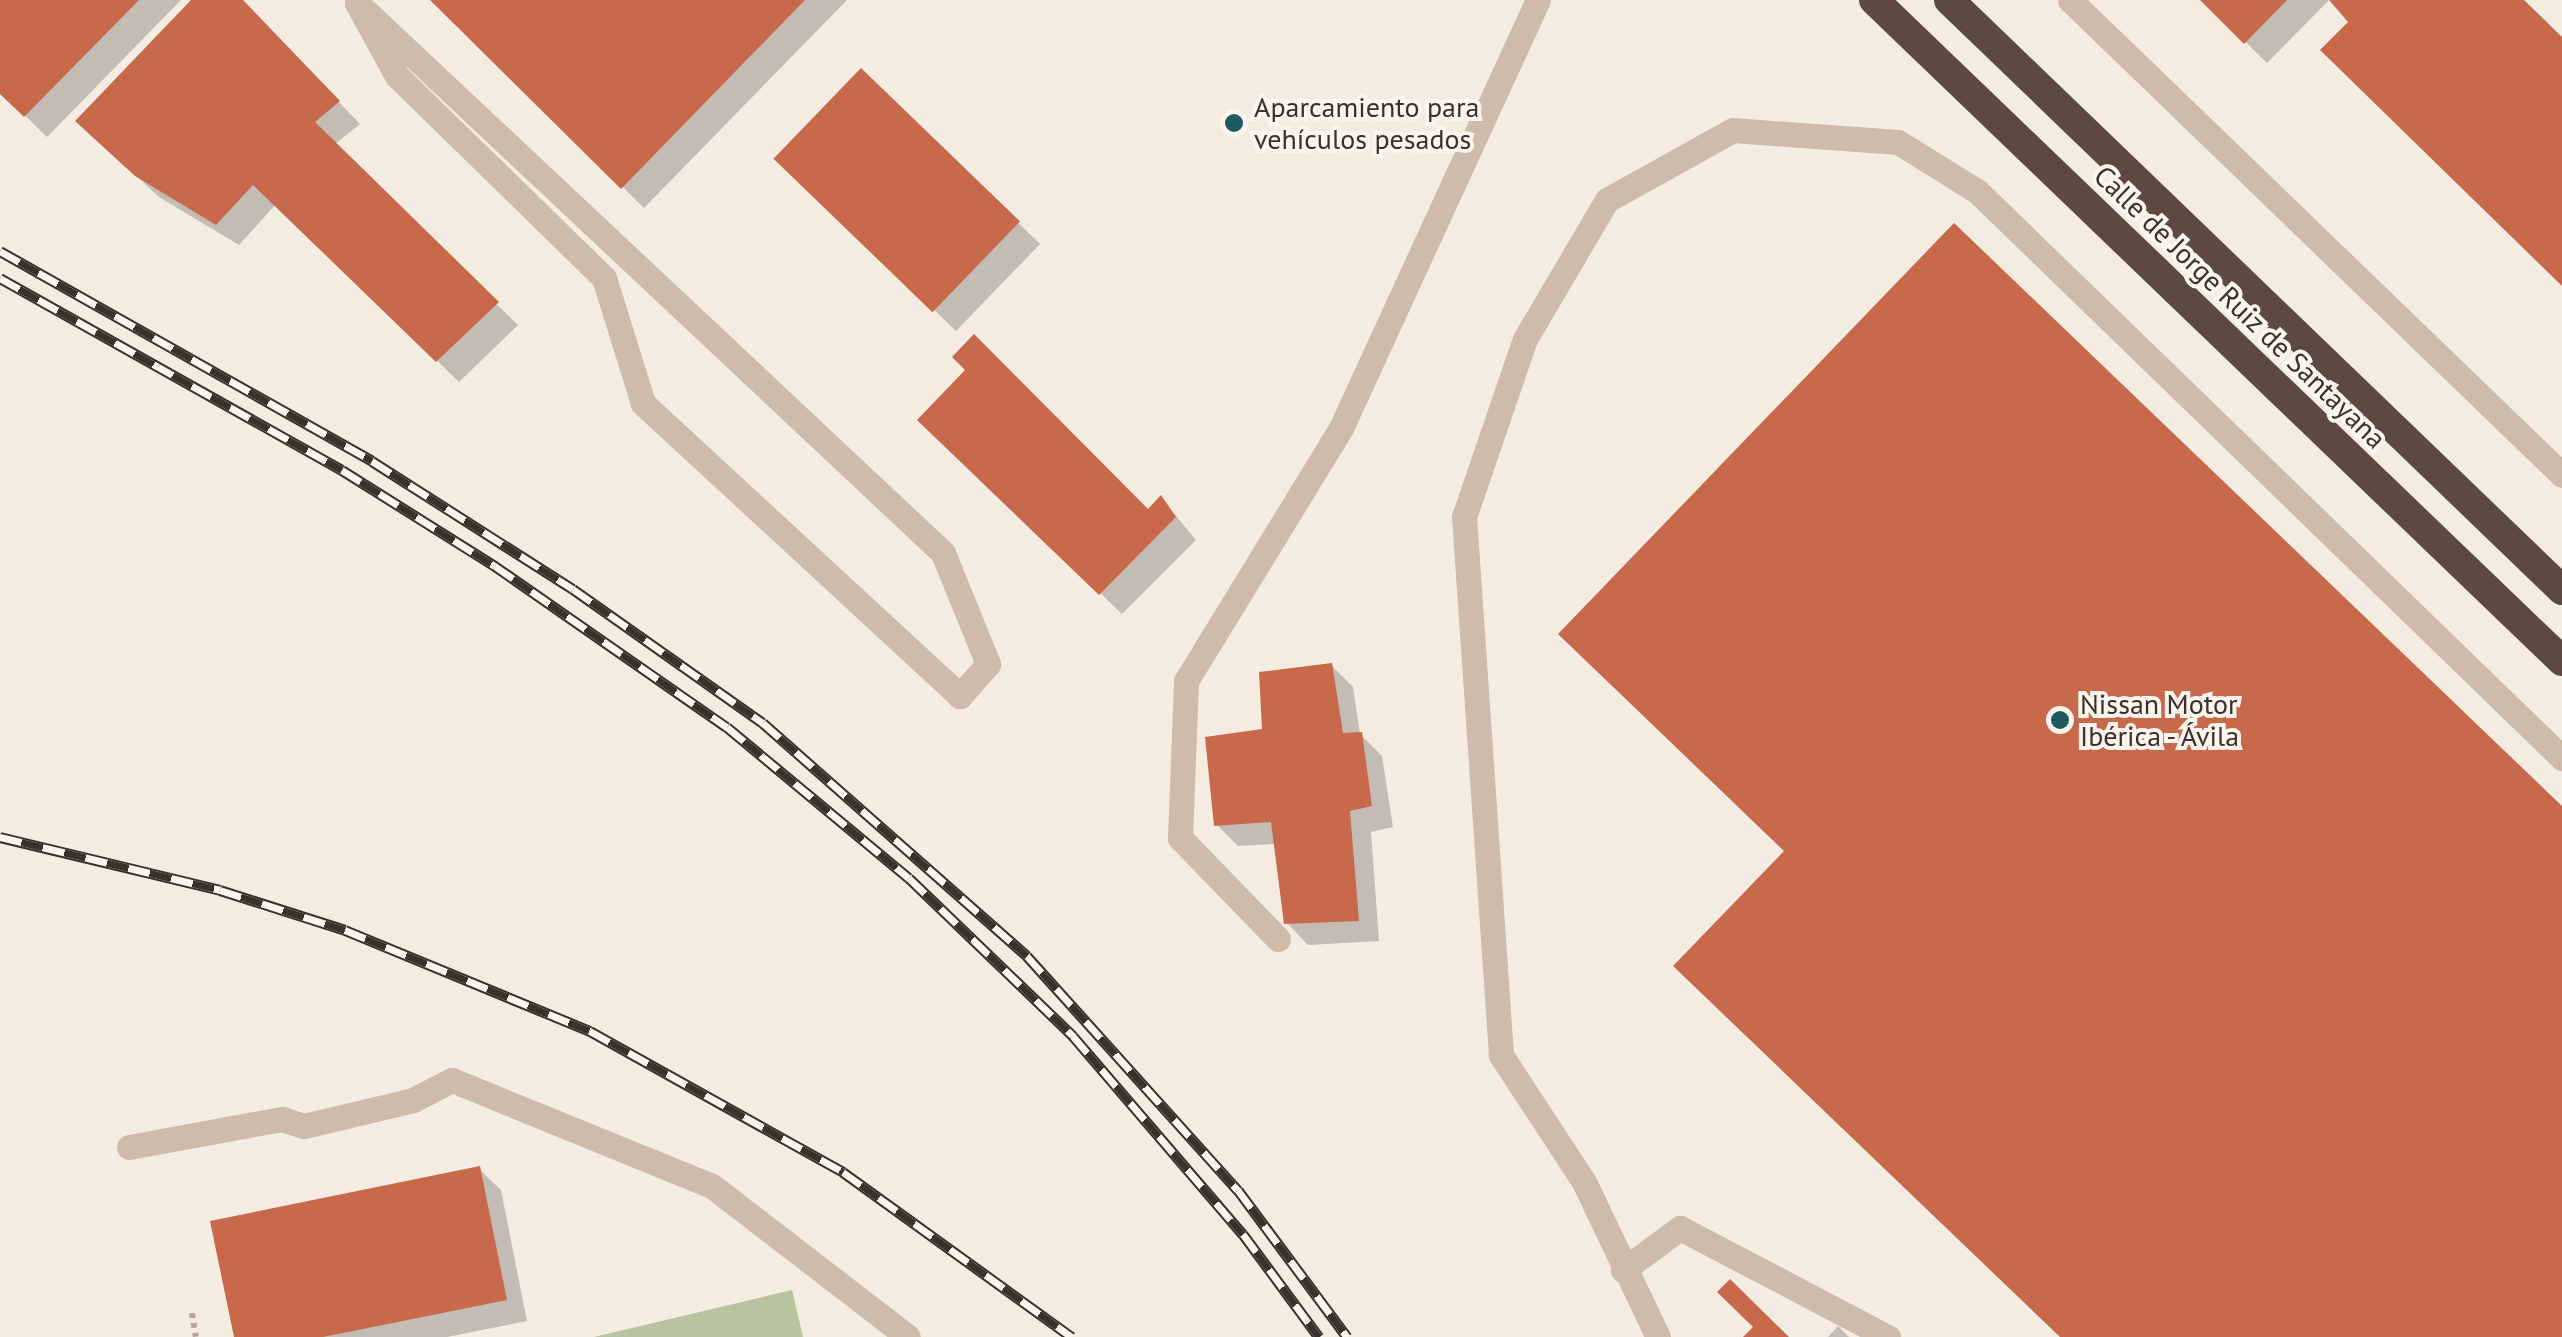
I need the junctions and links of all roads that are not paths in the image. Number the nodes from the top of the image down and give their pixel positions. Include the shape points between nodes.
1 (1538, 0) edge
2 (1874, 0) edge
3 (1948, 0) edge
4 (2070, 0) edge
5 (356, 1) edge
6 (2562, 475) edge
7 (2562, 590) edge
8 (2562, 662) edge
9 (2562, 758) edge
10 (1278, 939) dead end
11 (129, 1147) dead end
12 (1622, 1270) junction
13 (908, 1337) edge
14 (1658, 1337) edge
15 (1888, 1337) edge

1 - 10 street via 1341,428 1186,681 1180,838
2 - 8 highway, Calle de Jorge Ruiz de Santayana
3 - 7 highway, Calle de Jorge Ruiz de Santayana
4 - 6 street
5 - 5 street via 397,76 604,278 643,404 960,696 988,664 943,553
9 - 12 street via 1977,191 1898,142 1732,130 1607,200 1525,340 1464,518 1501,1055 1584,1182
11 - 13 street via 282,1118 304,1126 413,1100 452,1080 712,1186
12 - 14 street
12 - 15 street via 1680,1228

